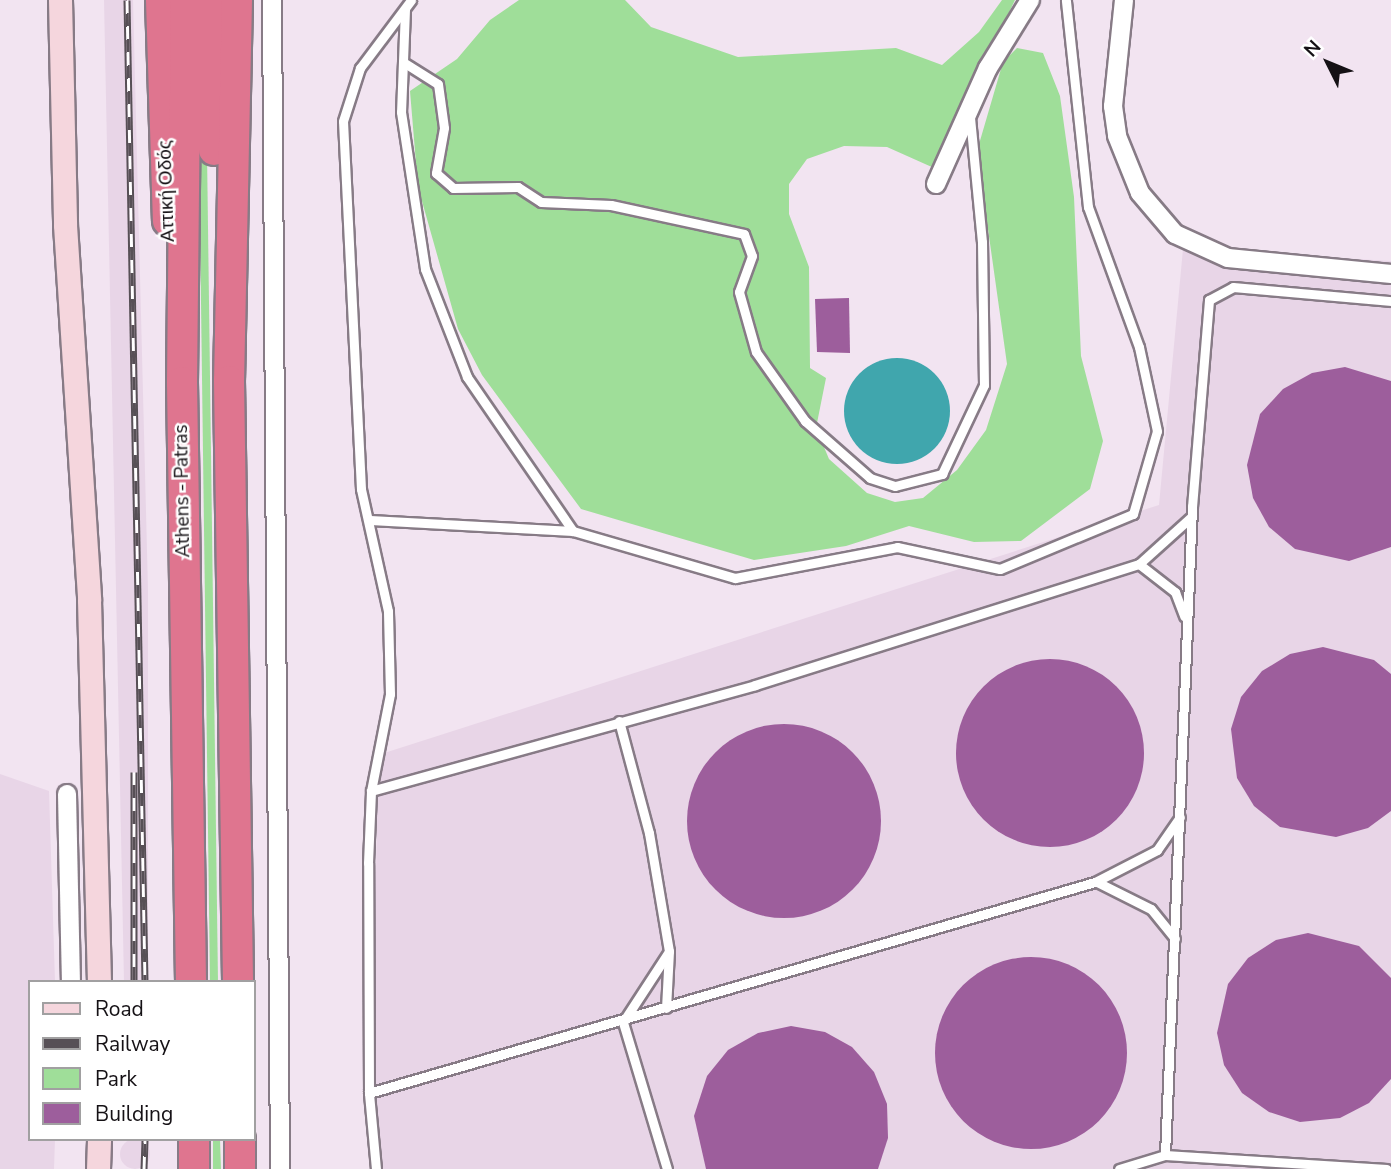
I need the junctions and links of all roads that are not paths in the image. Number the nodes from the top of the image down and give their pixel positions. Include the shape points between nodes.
1 (60, 0) edge
2 (161, 0) edge
3 (186, 0) edge
4 (214, 0) edge
5 (237, 0) edge
6 (272, 0) edge
7 (411, 0) edge
8 (1030, 0) edge
9 (1066, 0) edge
10 (1124, 0) edge
11 (405, 4) edge
12 (403, 62) junction
13 (969, 109) junction
14 (936, 184) dead end
15 (1391, 274) edge
16 (1391, 301) edge
17 (229, 381) junction
18 (182, 382) junction
19 (1192, 516) junction
20 (370, 520) junction
21 (573, 531) junction
22 (1139, 564) junction
23 (1187, 627) junction
24 (619, 721) junction
25 (371, 791) junction
26 (67, 794) dead end
27 (1181, 815) junction
28 (1095, 882) junction
29 (1175, 939) junction
30 (669, 951) junction
31 (71, 980) edge
32 (99, 980) edge
33 (191, 980) edge
34 (238, 980) edge
35 (666, 1008) junction
36 (623, 1022) junction
37 (369, 1093) junction
38 (99, 1141) edge
39 (194, 1141) edge
40 (240, 1141) edge
41 (1165, 1155) junction
42 (98, 1169) edge
43 (194, 1169) edge
44 (240, 1169) edge
45 (279, 1169) edge
46 (376, 1169) edge
47 (667, 1169) edge
48 (1119, 1169) edge
49 (1387, 1169) edge

1 - 32 street via 65,225 89,600
2 - 18 highway, Αττική Οδός via 169,252
3 - 18 highway, Athens - Patras
4 - 17 highway via 215,253
5 - 17 highway
6 - 45 street
7 - 11 lane
8 - 13 street
9 - 21 lane via 1088,207 1139,347 1157,431 1132,514 1000,569 897,547 735,578
10 - 15 street via 1113,106 1117,136 1140,192 1175,234 1228,258
11 - 12 lane
11 - 20 lane via 360,68 343,121 361,489
12 - 13 lane via 438,84 444,128 436,173 453,188 518,187 541,202 611,205 744,234 752,256 739,292 757,352 805,421 870,478 895,486 942,474 984,385 982,242
12 - 21 lane via 401,112 412,199 425,269 448,335 523,466
13 - 14 street
16 - 19 lane via 1233,287 1209,300
17 - 34 highway
18 - 33 highway, Athens - Patras
19 - 22 lane via 1173,540
19 - 23 lane
20 - 21 lane
20 - 25 lane via 386,586 390,694
22 - 23 lane via 1175,592
22 - 24 lane
23 - 27 lane
24 - 25 lane
24 - 30 lane via 649,833
25 - 37 lane
26 - 31 street
27 - 28 lane via 1157,850
27 - 29 lane
28 - 29 lane via 1131,894
28 - 35 lane
29 - 41 lane
30 - 35 lane
30 - 36 lane
35 - 36 lane
36 - 37 lane
36 - 47 lane
37 - 46 lane
38 - 42 street
39 - 43 highway
40 - 44 highway
41 - 48 lane
41 - 49 lane

